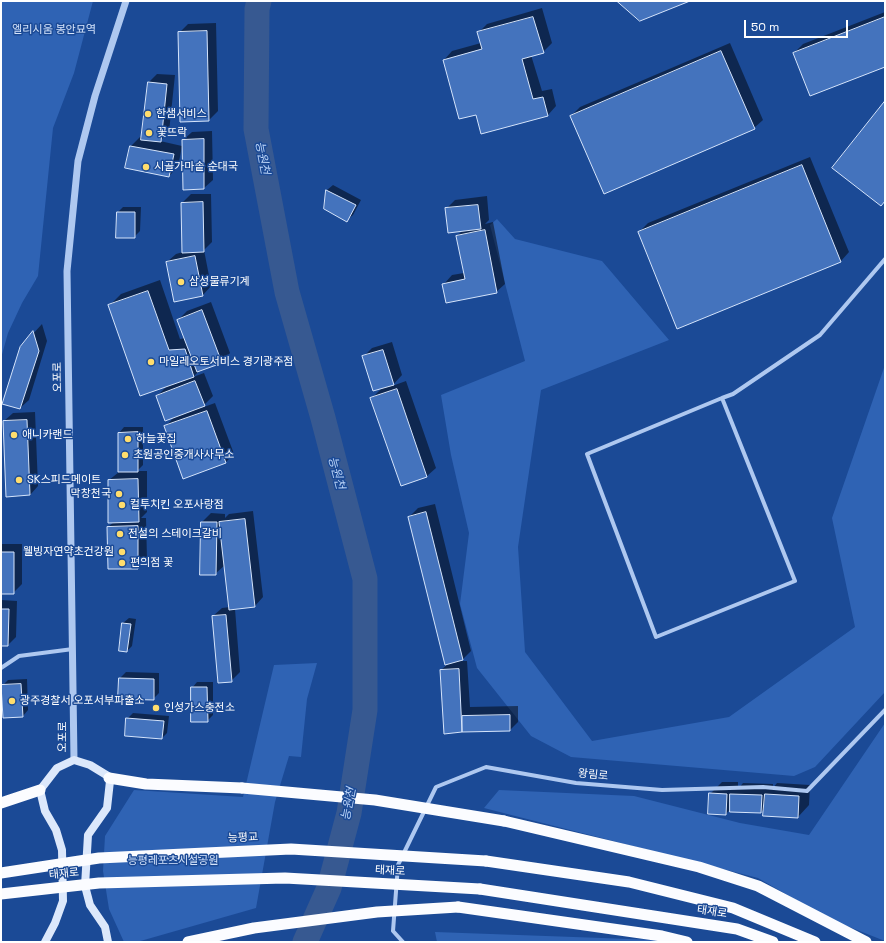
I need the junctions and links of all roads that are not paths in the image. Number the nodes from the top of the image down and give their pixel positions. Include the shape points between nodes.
1 (126, 1) edge
2 (885, 258) edge
3 (722, 398) junction
4 (73, 650) junction
5 (1, 668) edge
6 (885, 710) edge
7 (74, 760) junction
8 (109, 778) junction
9 (40, 790) junction
10 (1, 803) edge
11 (486, 861) joint
12 (1, 873) edge
13 (1, 894) edge
14 (44, 942) edge
15 (108, 942) edge
16 (188, 942) edge
17 (403, 942) edge
18 (687, 942) edge
19 (773, 942) edge
20 (815, 942) edge
21 (866, 942) edge

1 - 4 street, 오포로 via 95,96 78,161 67,271
2 - 3 street via 820,336 733,394
3 - 3 street via 587,454 656,637 795,581
4 - 5 street via 19,656
4 - 7 street, 오포로
6 - 17 street, 왕림로 via 807,791 763,787 662,790 576,783 486,768 436,787 398,865 393,930
7 - 8 main road, 오포로 via 90,765
7 - 9 main road, 오포로 via 57,768
8 - 15 main road via 107,808 88,835 85,886 90,905 105,927
8 - 21 highway, bridge via 146,784 242,788 375,800 504,821 699,866 758,886
9 - 10 highway
9 - 14 main road via 45,811 56,830 62,850 63,901
11 - 12 highway, 능평교, bridge via 291,849 100,858
11 - 20 highway, 태재로 via 628,882 718,904
13 - 19 highway, 태재로, bridge via 99,883 285,878 480,889 737,929
16 - 18 highway, bridge via 254,928 378,912 458,907 662,936

